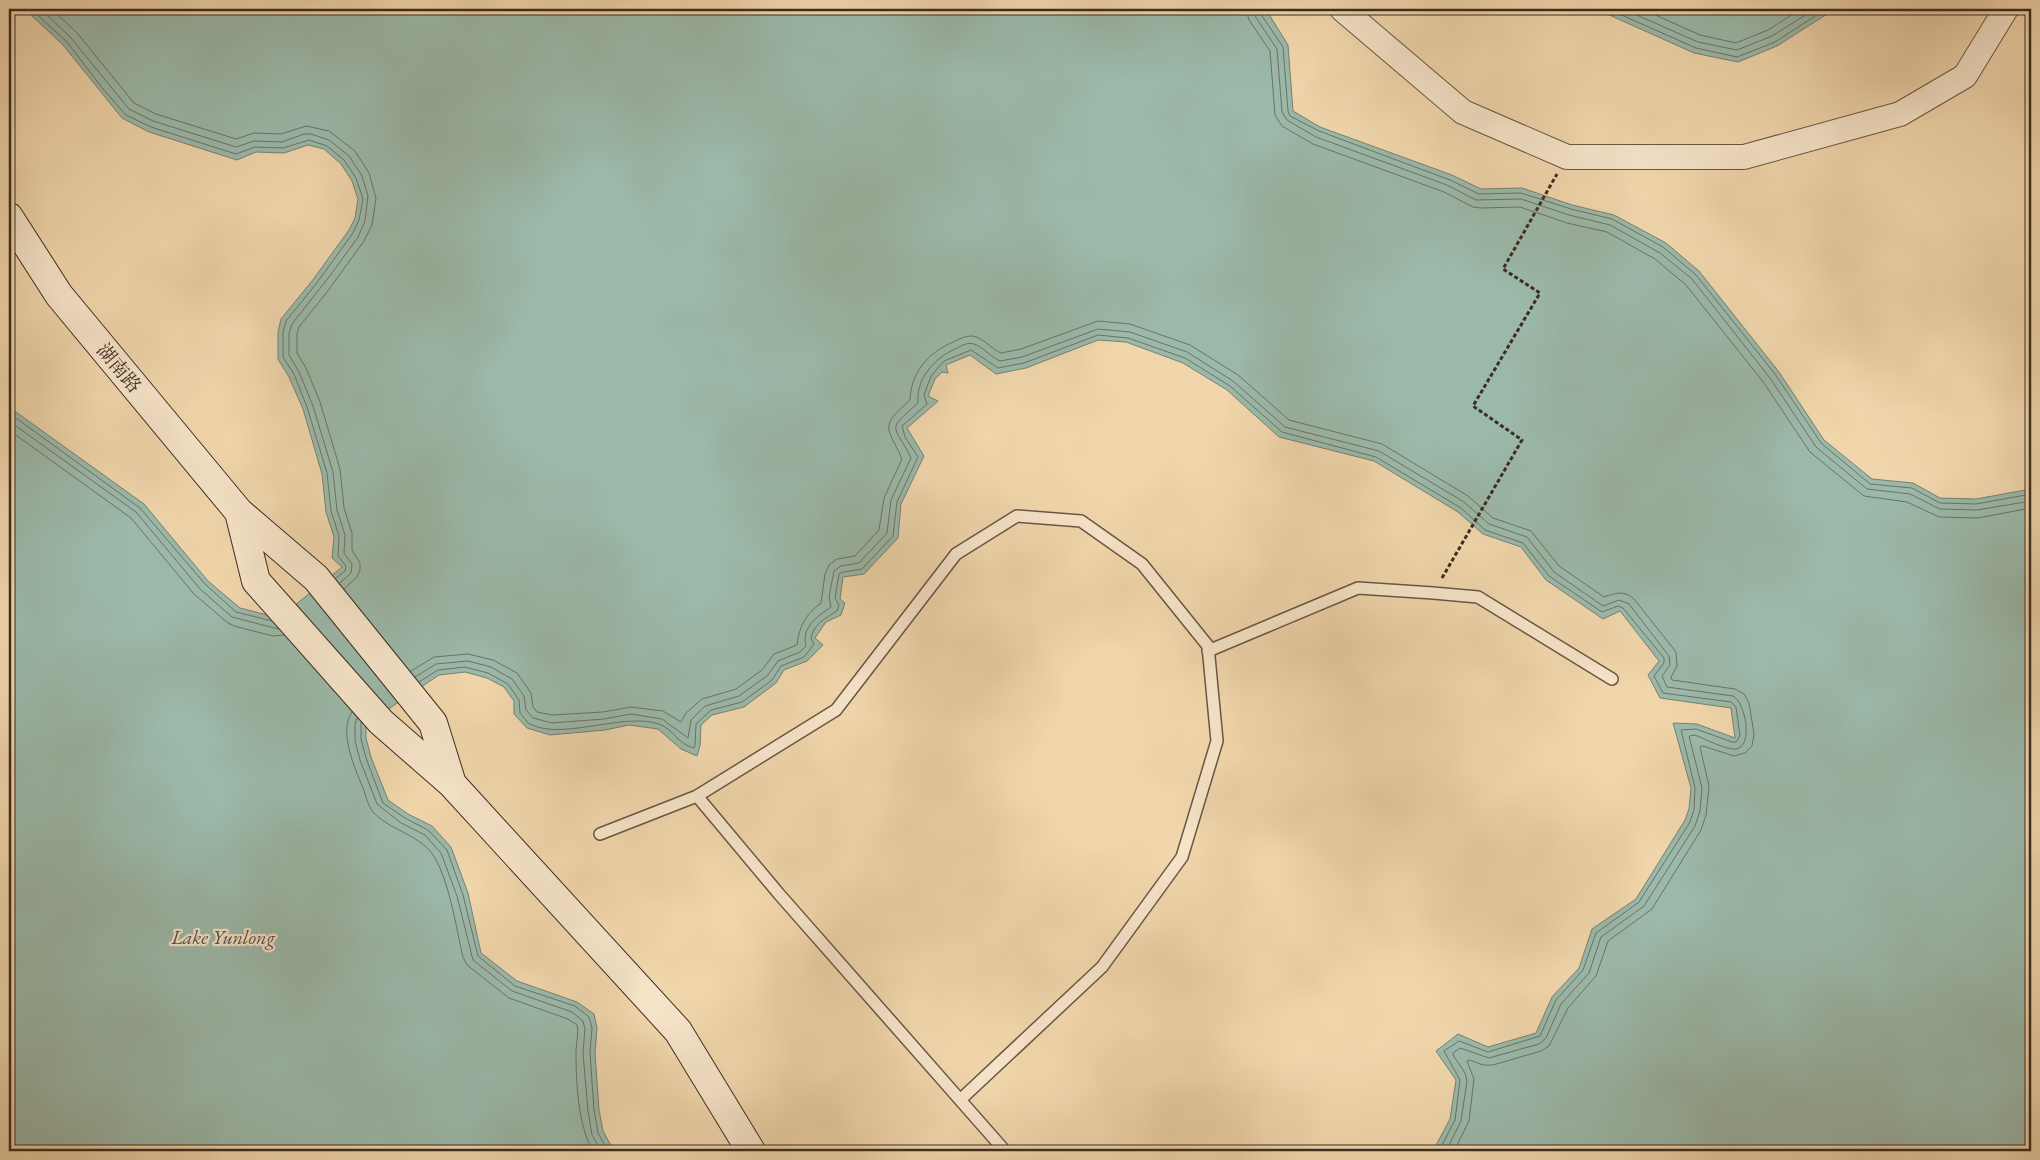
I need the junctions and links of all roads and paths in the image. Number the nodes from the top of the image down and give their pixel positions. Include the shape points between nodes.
1 (1342, 9) edge
2 (2006, 9) edge
3 (1567, 157) junction
4 (9, 217) edge
5 (239, 512) junction
6 (1433, 594) junction
7 (1208, 651) junction
8 (1612, 679) dead end
9 (452, 784) junction
10 (697, 796) junction
11 (600, 834) dead end
12 (960, 1100) junction
13 (751, 1151) edge
14 (1005, 1151) edge

1 - 3 street via 1463,112
2 - 3 street via 1964,76 1900,114 1744,157
3 - 6 path via 1503,269 1540,293 1473,406 1522,440
4 - 5 street, 湖南路 via 58,295
5 - 9 street, 湖南路 via 316,578 433,723
5 - 9 street via 256,581 381,722
6 - 7 lane via 1358,588
6 - 8 lane via 1478,597
7 - 10 lane via 1208,646 1142,564 1082,521 1017,516 956,554 836,710
7 - 12 lane via 1217,741 1182,857 1102,966
9 - 13 street via 678,1031
10 - 11 lane
10 - 12 lane
12 - 14 lane

